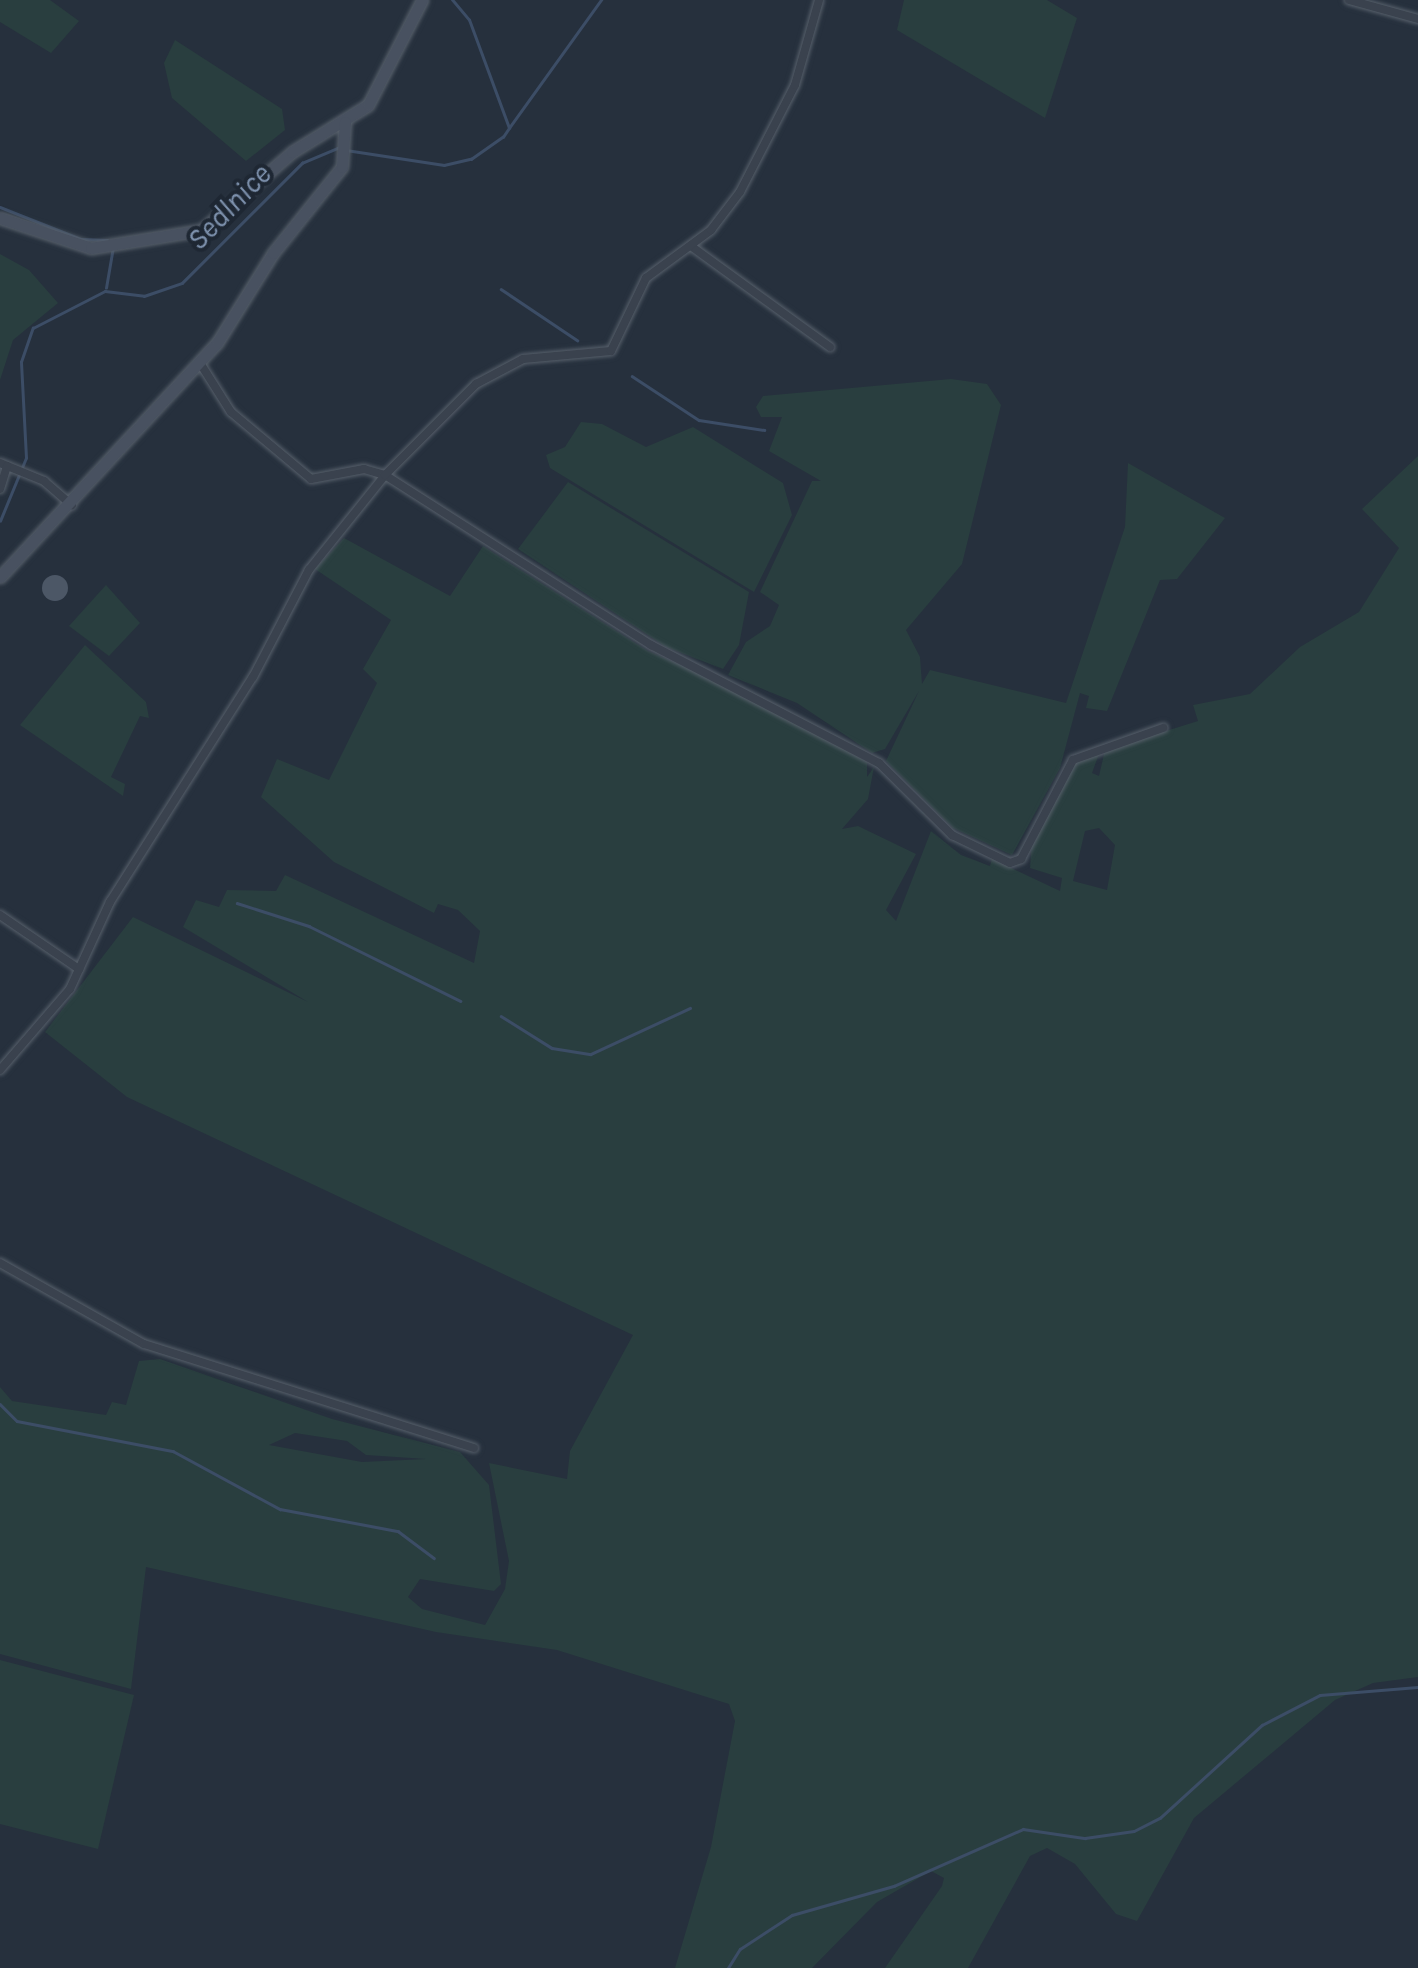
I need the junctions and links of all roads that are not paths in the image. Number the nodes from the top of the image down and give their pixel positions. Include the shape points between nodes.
1 (422, 0) edge
2 (819, 0) edge
3 (1350, 0) edge
4 (1418, 19) edge
5 (345, 122) junction
6 (0, 218) edge
7 (691, 246) junction
8 (830, 347) dead end
9 (200, 363) junction
10 (7, 466) edge
11 (385, 474) junction
12 (0, 489) edge
13 (72, 505) junction
14 (0, 577) edge
15 (1163, 728) dead end
16 (0, 915) edge
17 (79, 969) junction
18 (0, 1070) edge
19 (0, 1263) edge
20 (474, 1448) dead end

1 - 5 street via 382,87
2 - 7 street via 795,85 760,156 711,230
3 - 4 street
5 - 6 street via 292,152 202,230 113,247 66,244
5 - 9 street via 346,159
7 - 8 street
7 - 11 street via 635,292 610,351 508,367 476,384
9 - 11 street via 231,412 311,480 364,469
9 - 13 street
10 - 12 street
10 - 13 street via 33,475
11 - 15 street via 651,646 878,763 952,835 1010,863 1021,859 1073,760
11 - 17 street via 282,608 252,677 110,902
13 - 14 street
16 - 17 street
17 - 18 street via 55,1012
19 - 20 street via 144,1344

